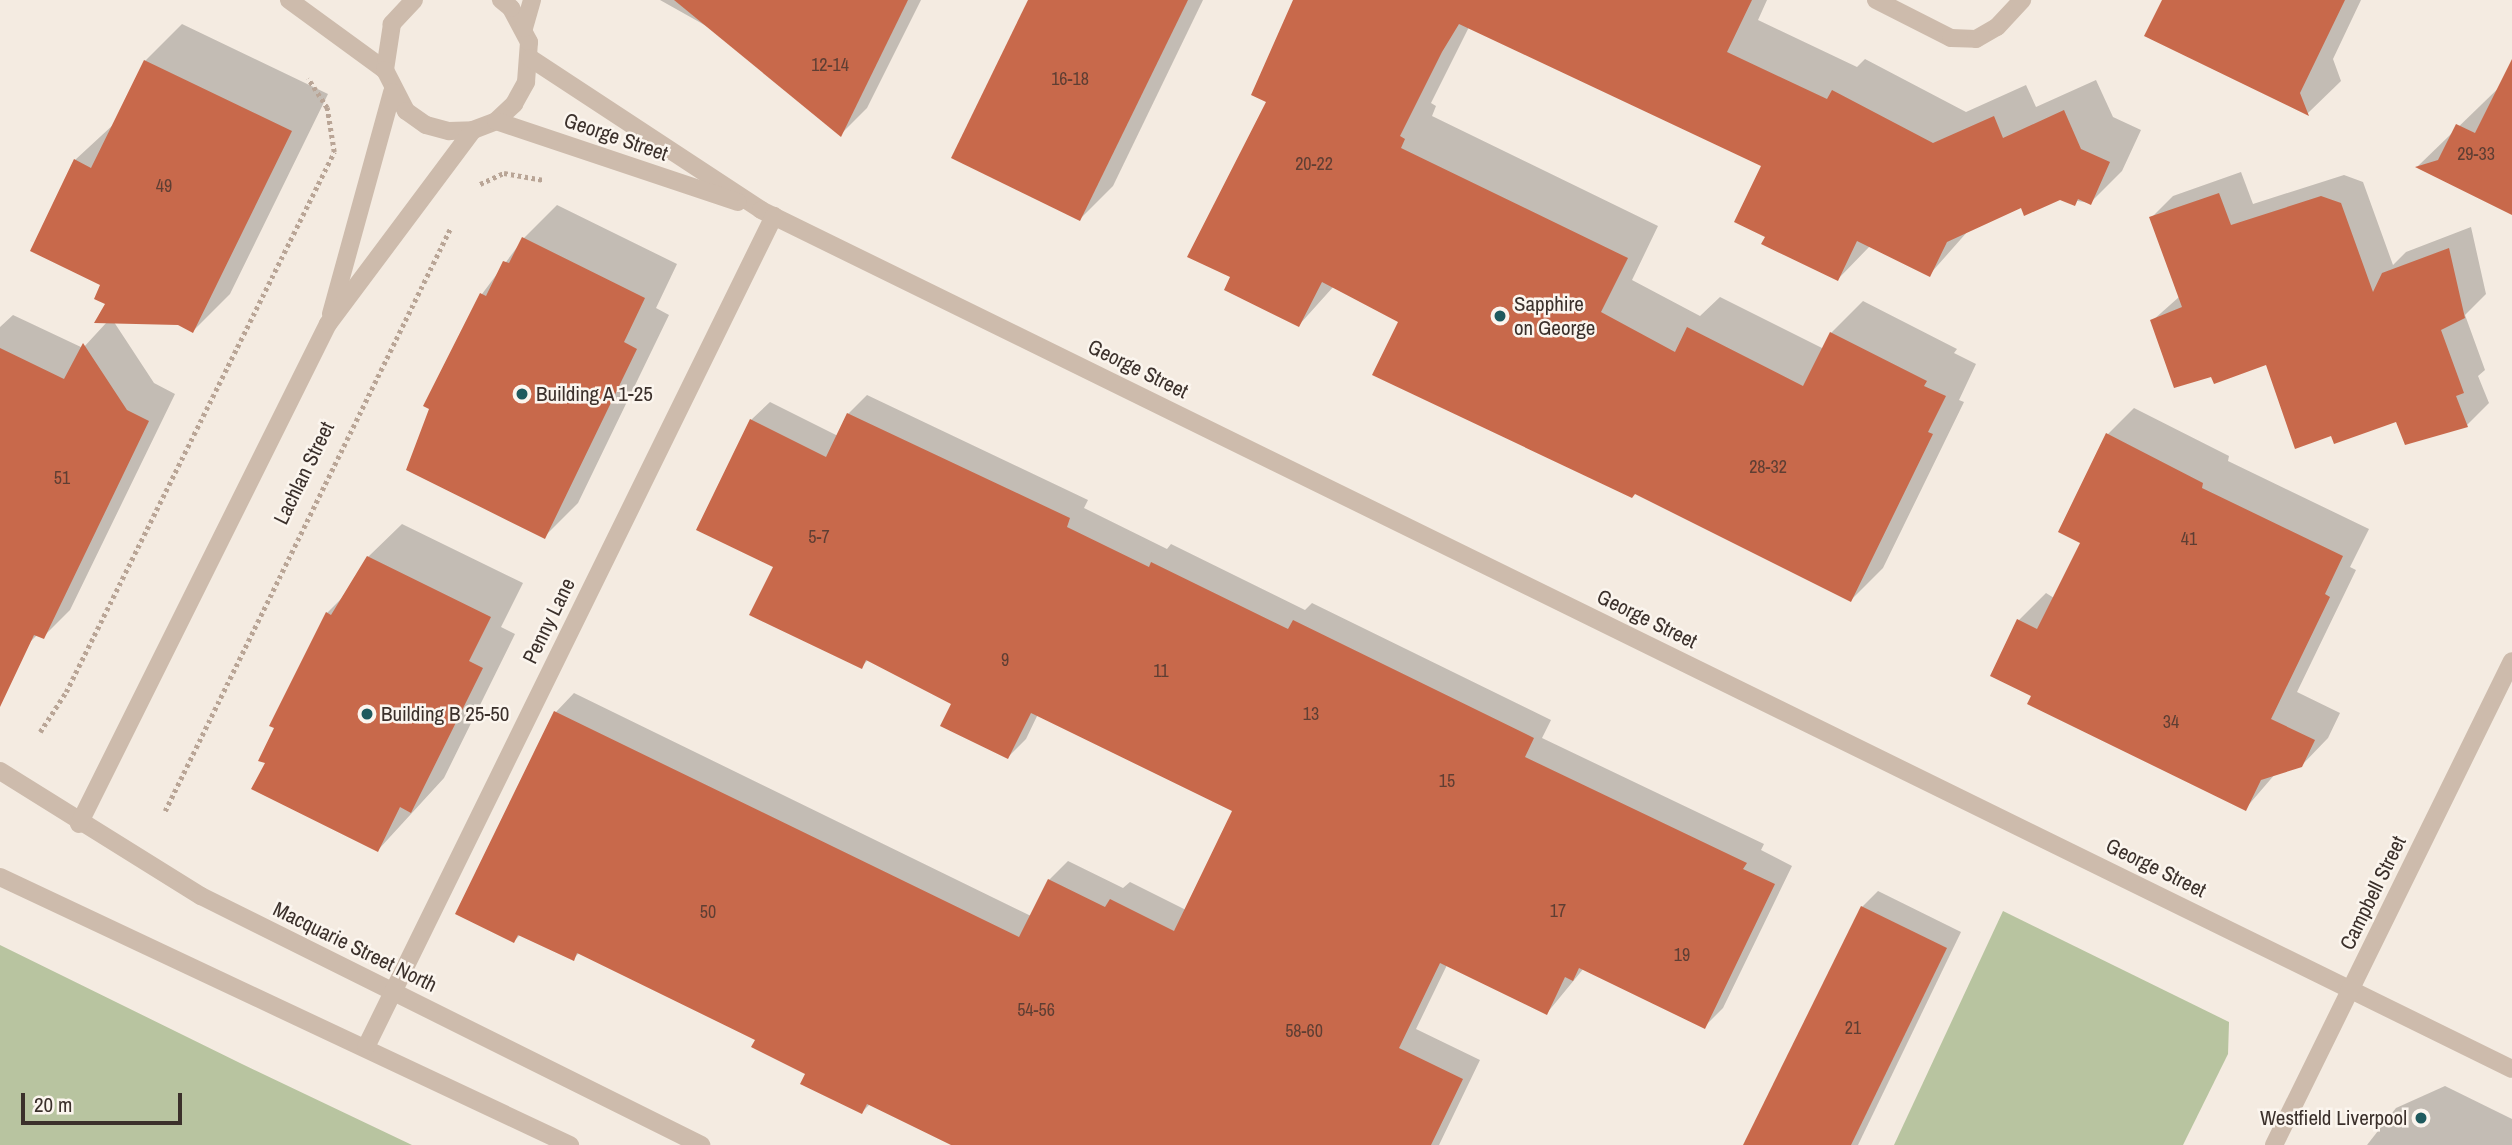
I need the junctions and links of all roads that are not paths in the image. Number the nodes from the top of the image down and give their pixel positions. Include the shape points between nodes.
1 (289, 0) edge
2 (501, 0) edge
3 (532, 0) edge
4 (1876, 0) edge
5 (2022, 0) edge
6 (405, 2) edge
7 (524, 27) junction
8 (530, 58) junction
9 (384, 69) junction
10 (393, 92) junction
11 (496, 121) junction
12 (473, 130) junction
13 (767, 213) junction
14 (328, 324) junction
15 (2512, 662) edge
16 (0, 771) edge
17 (79, 824) junction
18 (0, 877) edge
19 (2350, 989) junction
20 (392, 991) junction
21 (366, 1047) junction
22 (2512, 1069) edge
23 (570, 1145) edge
24 (701, 1145) edge
25 (2274, 1145) edge

1 - 9 street
2 - 7 street
3 - 7 street
4 - 5 street via 1951,38 1976,39 1997,27
6 - 9 street via 392,24
7 - 8 street
8 - 11 street via 526,82 514,104
8 - 13 street, George Street
9 - 10 street
10 - 12 street via 406,111 426,125 449,131
10 - 14 street
11 - 12 street
11 - 13 street, George Street
12 - 14 street
13 - 19 street, George Street
13 - 20 street, Penny Lane
14 - 17 street
15 - 19 street, Campbell Street
16 - 17 street, Macquarie Street North
17 - 20 street, Macquarie Street North via 201,896
18 - 21 street
19 - 22 street, George Street
19 - 25 street, Campbell Street
20 - 21 street, Penny Lane
20 - 24 street, Macquarie Street North
21 - 23 street

